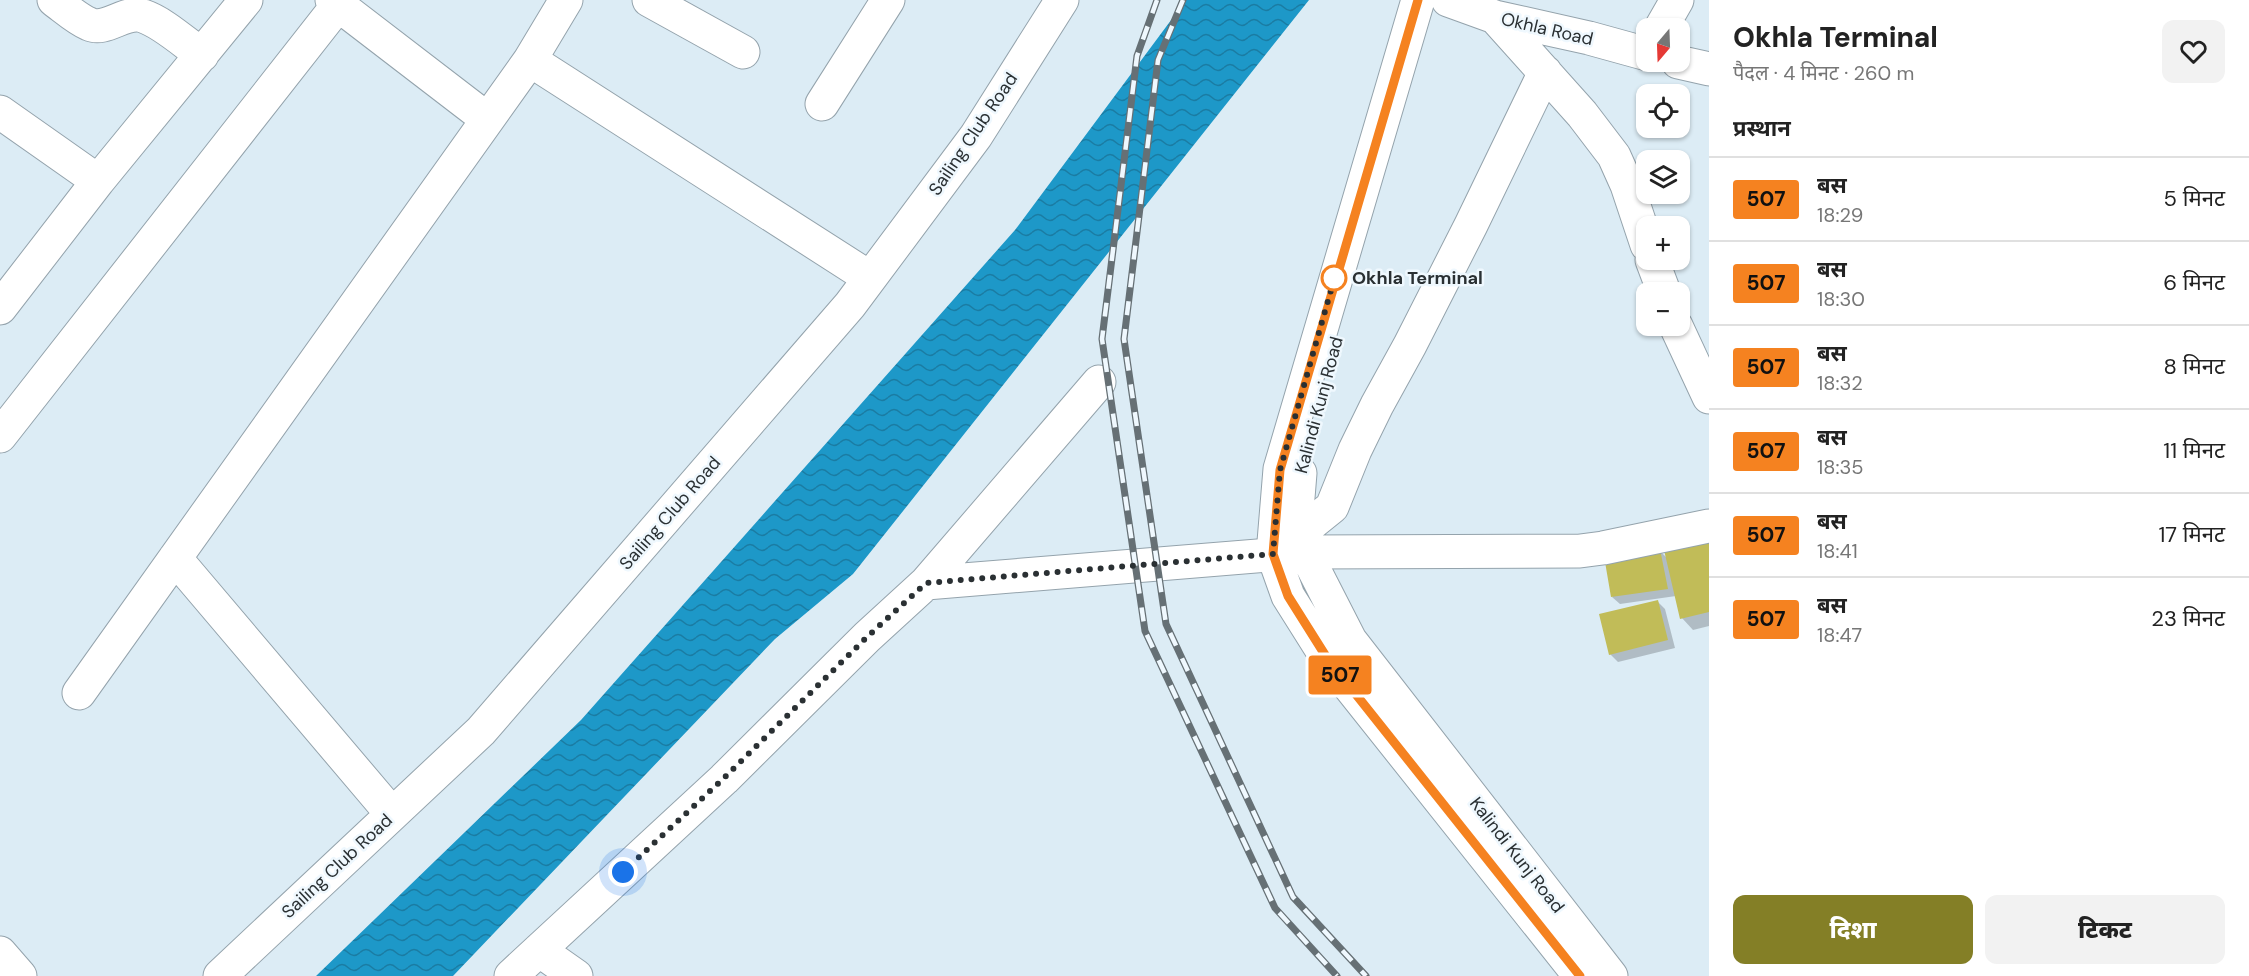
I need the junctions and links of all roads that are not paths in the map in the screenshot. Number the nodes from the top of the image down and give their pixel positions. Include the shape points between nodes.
1 (54, 0) edge
2 (246, 0) edge
3 (566, 0) edge
4 (649, 0) edge
5 (888, 0) edge
6 (1062, 0) edge
7 (1418, 0) edge
8 (1440, 0) edge
9 (1448, 0) edge
10 (1677, 0) edge
11 (335, 3) edge
12 (1495, 17) junction
13 (1667, 18) edge
14 (1636, 51) edge
15 (743, 52) dead end
16 (202, 55) junction
17 (530, 60) junction
18 (1690, 65) edge
19 (1709, 69) edge
20 (1545, 72) junction
21 (822, 104) dead end
22 (0, 112) edge
23 (487, 119) junction
24 (98, 181) junction
25 (1637, 216) edge
26 (870, 278) junction
27 (0, 308) edge
28 (1681, 336) edge
29 (1099, 382) dead end
30 (1709, 397) edge
31 (0, 436) edge
32 (1709, 526) edge
33 (1293, 546) junction
34 (175, 558) junction
35 (926, 583) junction
36 (79, 693) dead end
37 (392, 814) junction
38 (539, 950) junction
39 (0, 953) edge
40 (20, 976) edge
41 (220, 976) edge
42 (511, 976) edge
43 (576, 976) edge
44 (1580, 976) edge
45 (1611, 976) edge

1 - 16 main road via 96,26 142,16
2 - 16 main road
3 - 17 main road
4 - 15 main road
5 - 21 main road
6 - 26 main road, Sailing Club Road via 976,136
7 - 33 main road, Kalindi Kunj Road via 1280,470
8 - 33 main road, Kalindi Kunj Road via 1306,439
9 - 12 main road, Okhla Road
10 - 13 main road
11 - 23 main road
11 - 31 main road
12 - 14 main road, Okhla Road
12 - 20 main road
16 - 24 main road
17 - 23 main road
17 - 26 main road
18 - 19 main road
20 - 25 main road via 1614,156
20 - 33 main road via 1368,423 1332,507
22 - 24 main road
23 - 34 main road
24 - 27 main road
26 - 37 main road, Sailing Club Road via 481,731
28 - 30 main road
29 - 35 main road
32 - 33 main road via 1580,551
33 - 35 main road via 1215,559
33 - 44 main road, Kalindi Kunj Road via 1288,596 1327,658
33 - 45 main road, Kalindi Kunj Road via 1350,640
34 - 36 main road
34 - 37 main road
35 - 38 main road
37 - 41 main road, Sailing Club Road
38 - 42 main road
38 - 43 main road
39 - 40 main road

